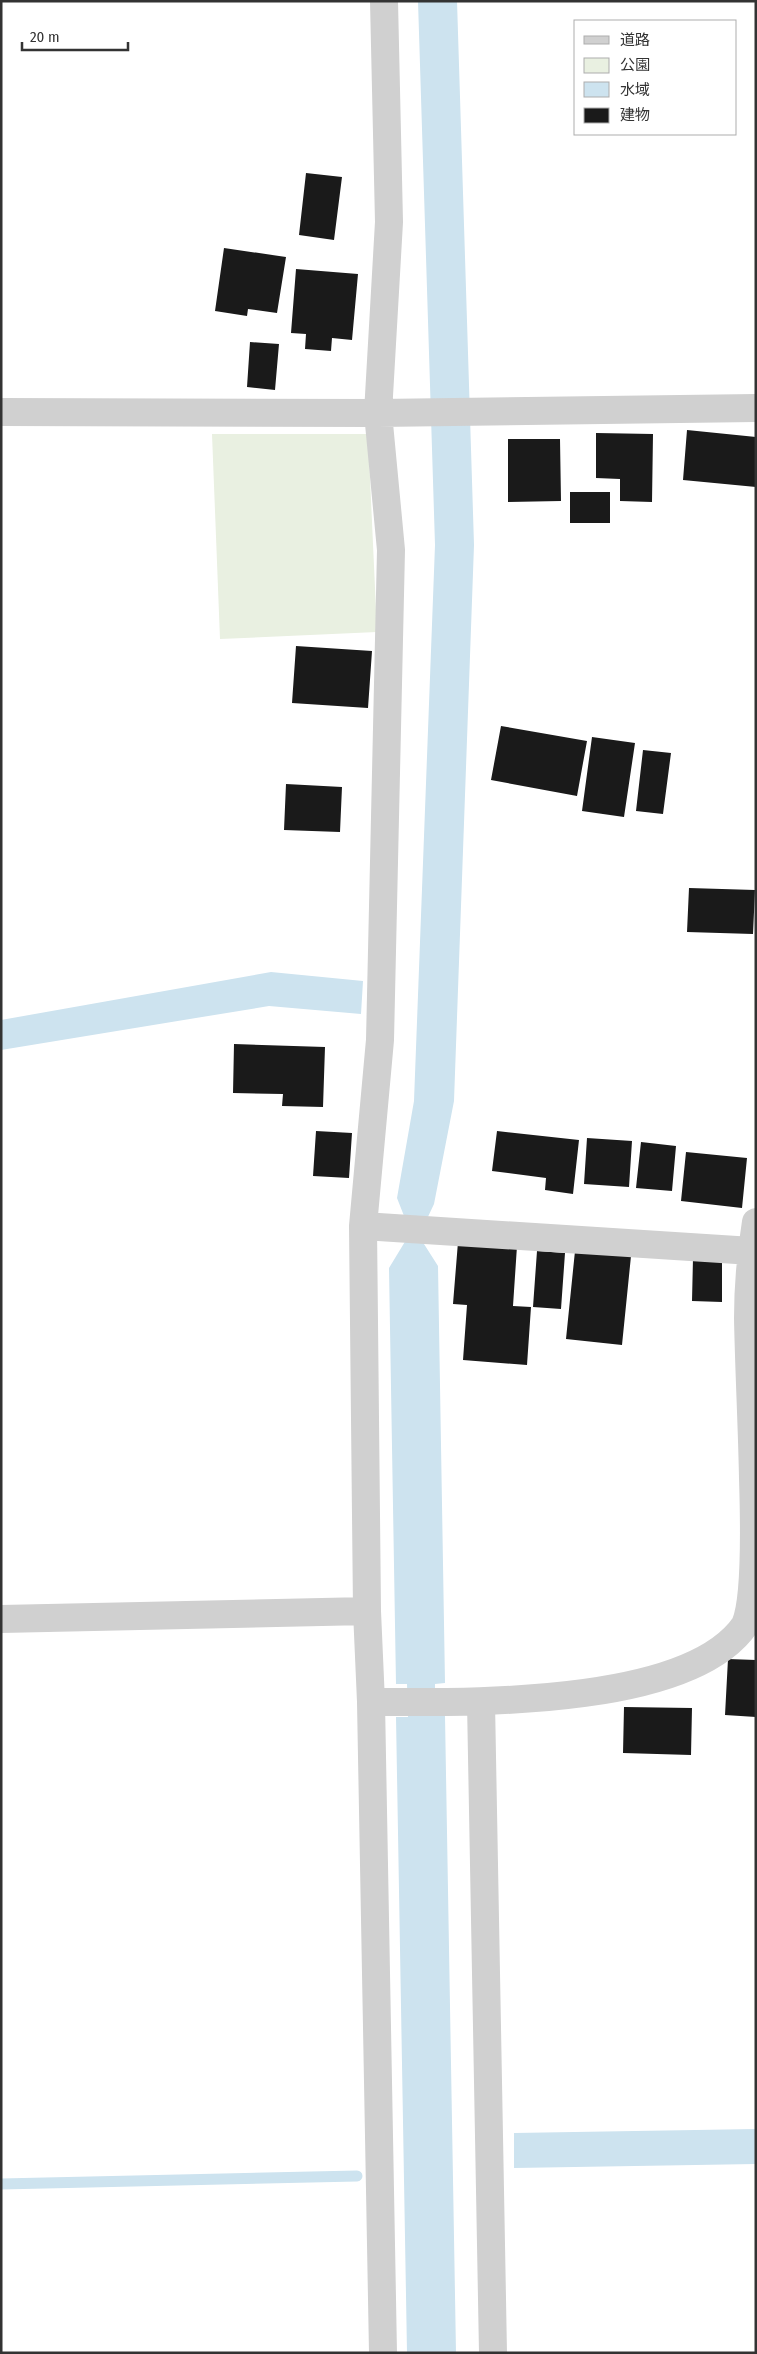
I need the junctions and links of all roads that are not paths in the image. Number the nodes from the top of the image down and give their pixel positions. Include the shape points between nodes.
1 (384, 1) edge
2 (756, 408) edge
3 (1, 412) edge
4 (378, 413) junction
5 (756, 1222) edge
6 (363, 1226) junction
7 (752, 1251) junction
8 (367, 1611) junction
9 (1, 1619) edge
10 (371, 1702) junction
11 (481, 1702) junction
12 (382, 2353) edge
13 (493, 2353) edge

1 - 4 street via 388,222
2 - 4 street
3 - 4 street
4 - 6 street via 390,560 380,1040
5 - 7 street
6 - 7 street
6 - 8 street
7 - 11 street via 748,1315 756,1554 754,1597 746,1624 706,1660 665,1676 581,1693
8 - 9 street
8 - 10 street
10 - 11 street
10 - 12 street
11 - 13 street

